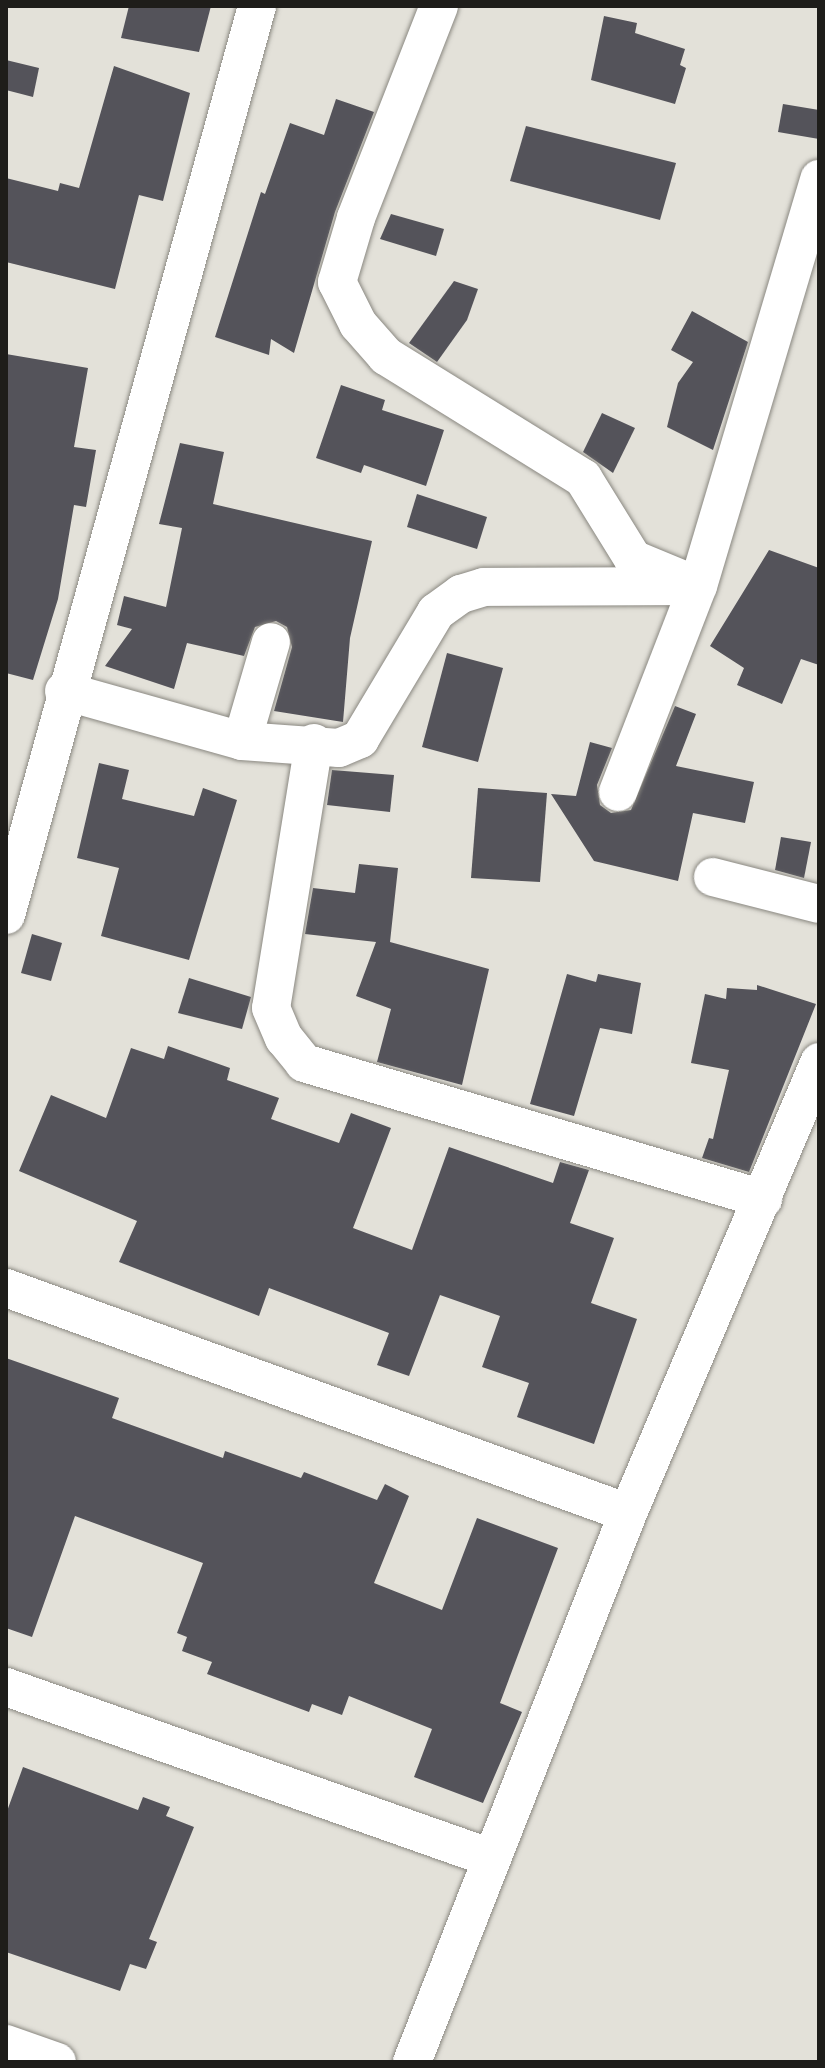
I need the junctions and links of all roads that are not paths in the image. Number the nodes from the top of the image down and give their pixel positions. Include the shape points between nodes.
1 (257, 6) edge
2 (439, 6) edge
3 (819, 179) edge
4 (698, 586) junction
5 (271, 642) dead end
6 (64, 691) junction
7 (242, 741) junction
8 (314, 743) junction
9 (618, 792) dead end
10 (21, 816) edge
11 (713, 877) dead end
12 (819, 904) edge
13 (6, 915) edge
14 (819, 1062) edge
15 (763, 1199) junction
16 (6, 1288) edge
17 (628, 1513) junction
18 (6, 1687) edge
19 (491, 1858) junction
20 (6, 2044) edge
21 (57, 2062) edge
22 (412, 2062) edge

1 - 6 street via 135,459
2 - 4 street via 356,218 337,282 358,324 386,356 583,478 633,559
3 - 4 street
4 - 8 street via 484,587 461,594 436,612 360,739 339,748
4 - 9 street
5 - 7 street
6 - 7 street
6 - 10 street
7 - 8 street
8 - 15 street via 271,1008 284,1038 304,1063
10 - 13 street
11 - 12 street
14 - 15 street
15 - 17 street
16 - 17 street
17 - 19 street
18 - 19 street
19 - 22 street
20 - 21 street

